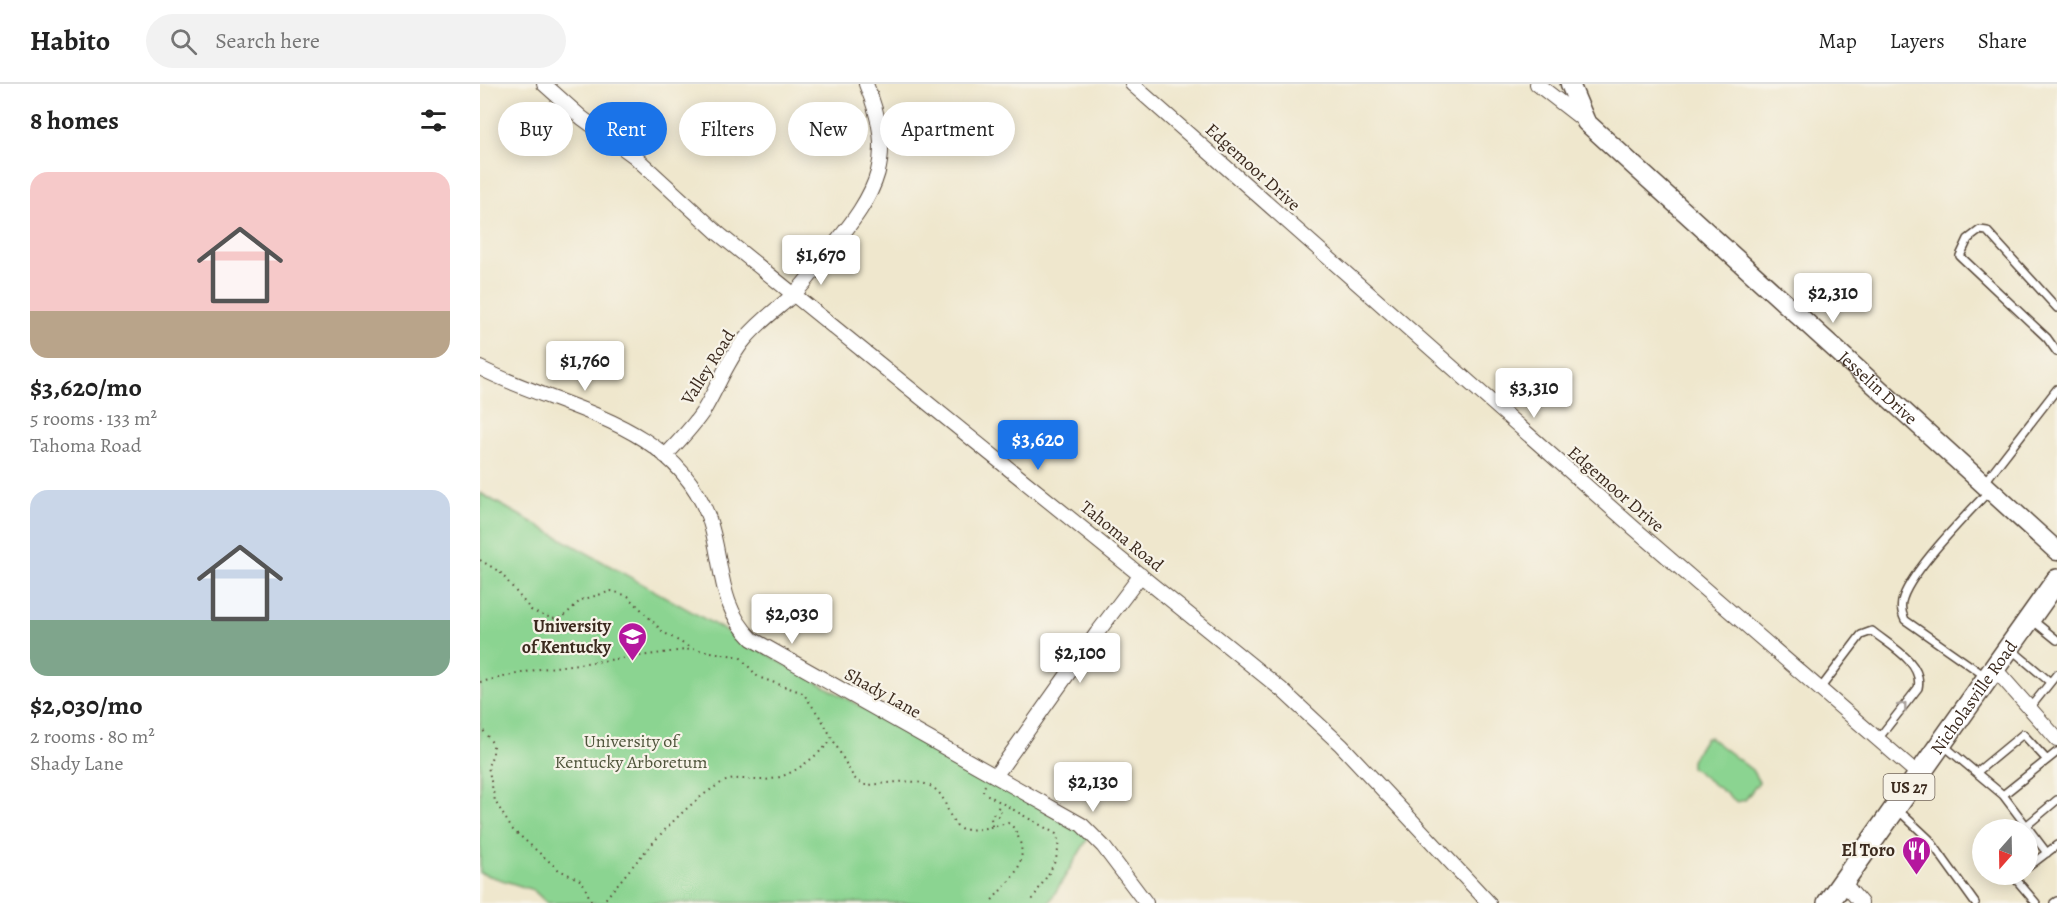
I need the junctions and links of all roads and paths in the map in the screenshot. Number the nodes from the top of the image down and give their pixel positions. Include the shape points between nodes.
1 (544, 84) edge
2 (866, 84) edge
3 (1132, 84) edge
4 (1537, 84) edge
5 (1570, 84) edge
6 (1586, 122) junction
7 (793, 295) junction
8 (2057, 308) edge
9 (2057, 352) edge
10 (480, 368) edge
11 (2057, 388) edge
12 (665, 456) junction
13 (1986, 488) junction
14 (2057, 551) edge
15 (480, 560) edge
16 (1141, 575) junction
17 (2057, 580) edge
18 (2030, 617) junction
19 (2057, 640) edge
20 (2008, 647) junction
21 (693, 649) junction
22 (1990, 673) junction
23 (2057, 674) edge
24 (480, 682) edge
25 (2050, 682) junction
26 (1820, 689) junction
27 (2029, 709) junction
28 (480, 726) edge
29 (1878, 739) junction
30 (2057, 739) edge
31 (832, 740) junction
32 (1940, 742) junction
33 (2057, 752) edge
34 (2047, 760) junction
35 (1977, 772) junction
36 (1918, 774) junction
37 (996, 775) junction
38 (2003, 795) junction
39 (2057, 800) edge
40 (1001, 804) junction
41 (1895, 807) junction
42 (2021, 819) edge
43 (2034, 819) edge
44 (992, 825) junction
45 (2038, 841) edge
46 (2057, 845) edge
47 (2047, 853) junction
48 (2038, 860) edge
49 (1843, 882) junction
50 (2021, 885) edge
51 (592, 903) edge
52 (602, 903) edge
53 (990, 903) edge
54 (1031, 903) edge
55 (1146, 903) edge
56 (1489, 903) edge
57 (1828, 903) edge
58 (1861, 903) edge
59 (1975, 903) edge
60 (2036, 903) edge

1 - 7 street, Tahoma Road via 634,156
2 - 7 street, Valley Road via 878,115 881,150 872,194
3 - 26 street, Edgemoor Drive
4 - 6 street, Jesselin Drive
5 - 6 street
6 - 13 street, Jesselin Drive
7 - 12 street, Valley Road via 744,340 704,410
7 - 16 street, Tahoma Road
8 - 9 lane via 1987,231 1980,230 1968,238 1960,256
10 - 12 street, Shady Lane via 595,412
11 - 13 lane
12 - 37 street, Shady Lane via 704,507 724,593 736,621 752,639
13 - 14 street, Jesselin Drive
13 - 22 lane via 1917,576 1903,597 1901,611 1905,620
15 - 21 path via 500,572 531,610 539,614 563,617 581,600 612,591 628,596 663,632
16 - 37 street
16 - 56 street, Tahoma Road via 1313,718
17 - 18 main road, Nicholasville Road / US 27
18 - 19 lane
18 - 20 main road, Nicholasville Road / US 27
20 - 22 main road, Nicholasville Road / US 27
20 - 25 lane
21 - 24 path via 540,669
21 - 31 path via 740,657 758,676 799,690
22 - 27 street
22 - 32 main road, Nicholasville Road / US 27
23 - 25 lane
25 - 27 lane
26 - 29 street, Edgemoor Drive
29 -> 26 lane via 1918,688 1916,668 1872,631 1861,635
27 - 30 street
28 - 51 path via 493,744 488,766 495,801 512,829 559,870 582,881
29 - 36 street, Edgemoor Drive
31 - 44 path via 854,778 864,785 902,781 929,784 940,792 957,827 972,831
31 - 52 path via 810,762 772,780 740,777 718,784 670,825
32 - 35 lane
32 - 36 main road, Nicholasville Road / US 27
33 - 34 lane
34 - 35 lane via 2023,735
34 - 38 lane
35 - 38 lane
36 - 41 main road, Nicholasville Road / US 27
37 - 40 path via 983,791
37 - 55 street, Shady Lane via 1093,834
38 - 42 lane
39 - 43 lane
40 - 44 path via 997,809 1001,812 991,818
40 - 54 path via 1056,834 1060,845 1057,858
41 - 49 main road, Nicholasville Road / US 27
41 - 59 lane via 1929,840
44 - 53 path via 1012,825 1023,853 1017,873
45 - 47 lane
46 - 47 lane
47 - 48 lane
49 - 57 main road, Nicholasville Road / US 27
49 - 58 street
50 - 60 lane

